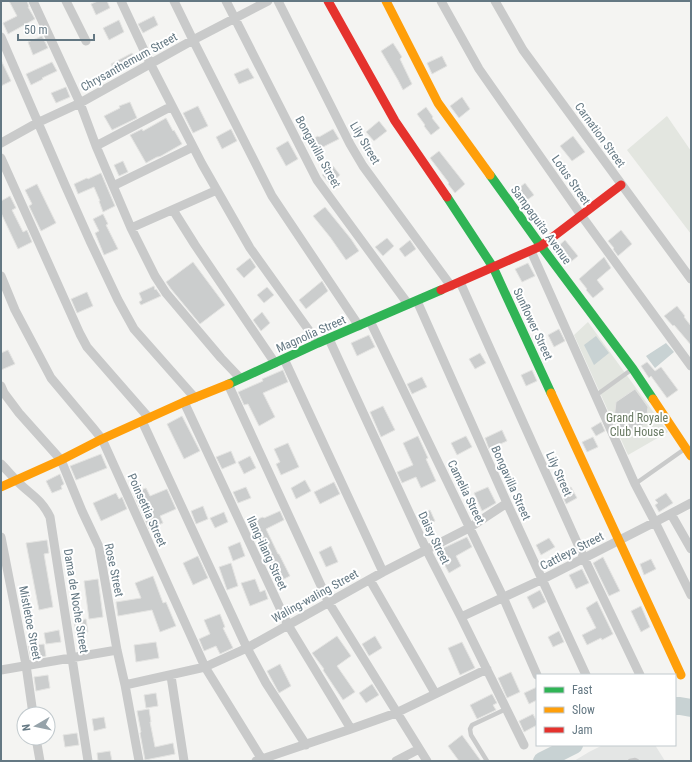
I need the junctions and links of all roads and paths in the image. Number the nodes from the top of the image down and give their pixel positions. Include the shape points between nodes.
1 (33, 1) edge
2 (66, 1) edge
3 (122, 1) edge
4 (174, 1) edge
5 (226, 1) edge
6 (268, 1) edge
7 (278, 1) edge
8 (328, 1) edge
9 (386, 1) edge
10 (441, 1) edge
11 (495, 1) edge
12 (234, 18) junction
13 (1, 37) edge
14 (193, 40) junction
15 (86, 41) dead end
16 (150, 63) junction
17 (80, 103) junction
18 (172, 106) junction
19 (37, 123) junction
20 (1, 143) edge
21 (96, 146) junction
22 (193, 147) junction
23 (1, 158) edge
24 (621, 185) junction
25 (113, 186) junction
26 (217, 190) junction
27 (173, 210) junction
28 (581, 215) junction
29 (131, 228) junction
30 (541, 246) junction
31 (531, 251) junction
32 (493, 267) junction
33 (1, 276) edge
34 (691, 280) edge
35 (456, 284) junction
36 (412, 302) junction
37 (370, 321) junction
38 (359, 326) junction
39 (329, 339) junction
40 (318, 343) junction
41 (284, 359) junction
42 (275, 363) junction
43 (691, 366) edge
44 (632, 368) junction
45 (240, 378) junction
46 (228, 384) junction
47 (1, 386) edge
48 (595, 396) junction
49 (195, 398) junction
50 (184, 402) junction
51 (146, 420) junction
52 (102, 440) junction
53 (688, 452) edge
54 (61, 460) junction
55 (1, 464) edge
56 (16, 480) junction
57 (635, 484) junction
58 (1, 487) edge
59 (691, 502) edge
60 (507, 503) junction
61 (671, 514) junction
62 (655, 522) junction
63 (469, 528) junction
64 (1, 537) edge
65 (619, 540) junction
66 (426, 549) junction
67 (691, 549) edge
68 (584, 558) junction
69 (382, 572) junction
70 (542, 579) junction
71 (370, 580) junction
72 (691, 595) edge
73 (503, 597) junction
74 (329, 603) junction
75 (461, 617) junction
76 (288, 625) junction
77 (247, 648) junction
78 (117, 650) junction
79 (72, 657) junction
80 (26, 665) junction
81 (205, 667) junction
82 (487, 669) junction
83 (1, 670) edge
84 (537, 674) edge
85 (586, 674) edge
86 (640, 674) edge
87 (681, 675) dead end
88 (171, 676) junction
89 (125, 685) junction
90 (435, 693) junction
91 (32, 706) edge
92 (506, 709) junction
93 (396, 712) junction
94 (351, 729) junction
95 (306, 745) junction
96 (524, 745) dead end
97 (37, 746) edge
98 (419, 749) junction
99 (261, 760) edge
100 (40, 761) edge
101 (88, 761) edge
102 (139, 761) edge
103 (184, 761) edge
104 (396, 761) edge
105 (426, 761) edge
106 (487, 761) edge
107 (630, 761) edge
108 (637, 761) edge

1 - 17 street
2 - 15 street
3 - 16 street
4 - 14 street
5 - 12 street, Bongavilla Street
6 - 12 street, Chrysanthemum Street
7 - 35 street, Lily Street via 363,166
8 - 32 street, Sunflower Street via 395,121
9 - 30 street, Sampaguita Avenue via 438,103
10 - 28 street, Lotus Street via 479,70
11 - 24 street, Carnation Street via 523,50
12 - 14 street, Chrysanthemum Street
12 - 36 street, Bongavilla Street via 317,180
13 - 19 street
14 - 16 street, Chrysanthemum Street
14 - 38 street via 272,196
16 - 17 street, Chrysanthemum Street
16 - 18 street
17 - 19 street, Chrysanthemum Street
17 - 21 street
18 - 21 street
18 - 22 street
19 - 20 street, Chrysanthemum Street
19 - 49 street via 93,247 134,329
21 - 25 street
22 - 25 street
22 - 26 street
23 - 51 street via 87,347
24 - 28 street, Magnolia Street
24 - 34 street, Carnation Street
25 - 29 street
26 - 27 street
26 - 40 street via 250,248
27 - 29 street
27 - 42 street
28 - 30 street, Magnolia Street
28 - 43 street, Lotus Street
29 - 45 street via 166,293
30 - 31 street, Magnolia Street
30 - 44 street, Sampaguita Avenue
31 - 32 street, Magnolia Street
31 - 48 street
32 - 35 street, Magnolia Street
32 - 65 street, Sunflower Street
33 - 52 street, Poinsettia Street via 15,310 51,378
35 - 36 street, Magnolia Street
35 - 68 street, Lily Street
36 - 37 street, Magnolia Street
36 - 60 street, Bongavilla Street
37 - 38 street, Magnolia Street
37 - 63 street, Camelia Street
38 - 39 street, Magnolia Street
39 - 40 street, Magnolia Street
39 - 66 street, Daisy Street
40 - 41 street, Magnolia Street
41 - 42 street, Magnolia Street
41 - 69 street
42 - 45 street, Magnolia Street
44 - 48 lane
44 - 53 street, Sampaguita Avenue
45 - 46 street, Magnolia Street
46 - 49 street, Magnolia Street
46 - 74 street
47 - 54 street, Rose Street via 19,413
48 - 57 street
49 - 50 street, Magnolia Street
50 - 51 street, Magnolia Street
50 - 76 street, Ilang-ilang Street
51 - 52 street, Magnolia Street
51 - 77 street
52 - 54 street, Magnolia Street
52 - 81 street, Poinsettia Street
53 - 57 lane
54 - 56 street, Magnolia Street
54 - 78 street, Rose Street via 99,547
55 - 56 street, Dama de Noche Street
56 - 58 street, Magnolia Street
56 - 79 street, Dama de Noche Street via 40,501 50,517
57 - 62 street
59 - 61 street, Cattleya Street
60 - 63 street, Waling-waling Street
60 - 70 street, Bongavilla Street
61 - 62 street, Cattleya Street
61 - 67 street
62 - 65 street, Cattleya Street
62 - 72 street
63 - 66 street, Waling-waling Street
63 - 73 street, Camelia Street
64 - 80 street, Mistletoe Street
65 - 68 street, Cattleya Street
65 - 87 street, Sunflower Street
66 - 69 street, Waling-waling Street
66 - 75 street, Daisy Street
68 - 70 street, Cattleya Street
68 - 86 street, Lily Street
69 - 71 street, Waling-waling Street
70 - 73 street, Cattleya Street
70 - 85 street, Bongavilla Street
71 - 74 street, Waling-waling Street
71 - 90 street
73 - 75 street, Cattleya Street
73 - 84 street, Camelia Street
74 - 76 street, Waling-waling Street
74 - 93 street
75 - 82 street, Daisy Street
76 - 77 street, Waling-waling Street
76 - 94 street, Ilang-ilang Street
77 - 81 street, Waling-waling Street
77 - 95 street
78 - 79 street
78 - 89 street, Rose Street
79 - 80 street
79 - 101 street, Dama de Noche Street
80 - 83 street
80 - 91 street, Mistletoe Street
81 - 88 street, Waling-waling Street
81 - 99 street, Poinsettia Street
82 - 90 street
82 - 92 street, Daisy Street
88 - 89 street, Waling-waling Street
88 - 103 street
89 - 102 street, Rose Street
90 - 93 street
92 - 96 street, Daisy Street
92 - 106 lane via 472,725 470,729
93 - 94 street
93 - 98 street
94 - 95 street
95 - 99 street
97 - 100 street
98 - 104 street
98 - 105 street
107 - 108 lane

